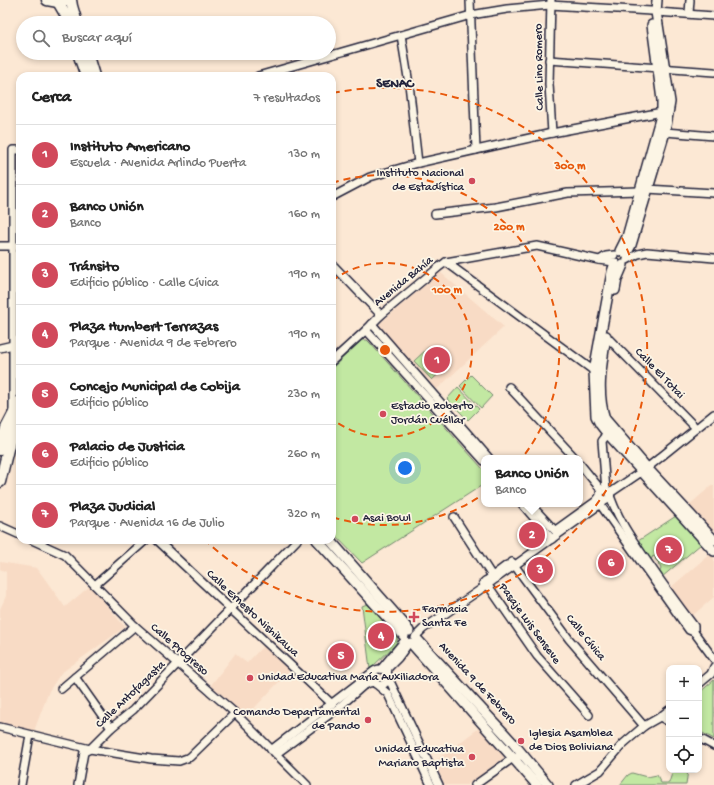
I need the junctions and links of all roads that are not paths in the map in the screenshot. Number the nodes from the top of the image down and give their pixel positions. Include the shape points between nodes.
1 (47, 0) edge
2 (71, 0) edge
3 (470, 0) edge
4 (606, 0) edge
5 (651, 0) edge
6 (657, 0) edge
7 (690, 0) edge
8 (62, 1) edge
9 (550, 3) edge
10 (606, 8) junction
11 (653, 11) junction
12 (689, 13) junction
13 (471, 15) junction
14 (66, 16) edge
15 (75, 16) edge
16 (714, 16) edge
17 (401, 35) junction
18 (336, 54) edge
19 (80, 60) edge
20 (89, 60) edge
21 (314, 60) edge
22 (549, 60) junction
23 (661, 67) junction
24 (85, 72) edge
25 (93, 72) edge
26 (272, 72) edge
27 (714, 72) edge
28 (662, 112) junction
29 (665, 132) junction
30 (552, 133) junction
31 (714, 136) edge
32 (16, 150) edge
33 (476, 150) junction
34 (418, 163) junction
35 (644, 190) junction
36 (714, 194) edge
37 (336, 195) edge
38 (435, 214) dead end
39 (0, 246) edge
40 (16, 246) edge
41 (714, 258) edge
42 (620, 259) junction
43 (446, 262) junction
44 (336, 268) edge
45 (381, 315) junction
46 (369, 327) junction
47 (606, 336) junction
48 (13, 345) junction
49 (0, 348) edge
50 (336, 357) edge
51 (594, 371) junction
52 (16, 372) edge
53 (509, 387) dead end
54 (714, 414) edge
55 (16, 415) edge
56 (696, 428) junction
57 (610, 431) junction
58 (0, 450) edge
59 (486, 455) edge
60 (571, 455) edge
61 (481, 458) edge
62 (583, 468) edge
63 (644, 470) junction
64 (0, 482) edge
65 (604, 496) junction
66 (525, 507) edge
67 (532, 507) edge
68 (592, 510) junction
69 (605, 511) junction
70 (454, 517) dead end
71 (0, 526) edge
72 (16, 533) edge
73 (553, 535) junction
74 (714, 540) edge
75 (41, 544) edge
76 (141, 544) edge
77 (162, 544) edge
78 (293, 544) edge
79 (320, 544) edge
80 (334, 544) edge
81 (714, 551) edge
82 (513, 564) junction
83 (492, 576) junction
84 (486, 583) junction
85 (95, 585) junction
86 (231, 610) junction
87 (135, 626) junction
88 (694, 632) junction
89 (410, 637) junction
90 (714, 659) edge
91 (179, 664) junction
92 (714, 667) edge
93 (378, 670) junction
94 (388, 676) junction
95 (75, 677) junction
96 (702, 682) edge
97 (376, 683) junction
98 (61, 689) dead end
99 (332, 704) junction
100 (666, 712) edge
101 (235, 713) junction
102 (589, 715) dead end
103 (660, 717) junction
104 (666, 720) edge
105 (644, 726) junction
106 (0, 728) edge
107 (111, 728) junction
108 (30, 735) junction
109 (702, 740) edge
110 (714, 746) edge
111 (90, 749) junction
112 (274, 752) junction
113 (524, 755) junction
114 (513, 758) junction
115 (21, 785) edge
116 (78, 785) edge
117 (307, 785) edge
118 (431, 785) edge
119 (439, 785) edge
120 (476, 785) edge
121 (537, 785) edge
122 (548, 785) edge
123 (576, 785) edge

1 - 8 highway
2 - 15 highway
3 - 13 street
4 - 10 street
5 - 11 main road
6 - 11 main road
7 - 12 street
8 - 14 highway
9 - 10 street
9 - 13 street
9 - 22 street, Calle Lino Romero
10 - 11 street
11 - 12 street
11 - 23 main road
12 - 16 street
13 - 17 street
13 - 33 street
17 - 18 street
17 - 34 street
19 - 24 highway
20 - 25 highway
21 - 26 street
22 - 23 street
22 - 30 street, Calle Lino Romero
23 - 27 street
23 - 28 main road
23 - 29 main road via 670,102
28 - 30 street
28 - 35 main road
29 - 31 street
29 - 35 main road
30 - 33 street
32 - 40 street via 13,150
33 - 34 street
34 - 37 street via 370,178
35 - 36 street
35 - 38 street via 568,192 496,207
35 - 42 main road
39 - 40 street
40 - 48 street
41 - 42 street, Avenida Bahía via 647,252
42 - 43 street, Avenida Bahía via 606,256 599,260 537,246
42 - 47 main road
42 - 51 main road via 612,272
43 - 45 street, Avenida Bahía
43 - 51 street
44 - 45 street
45 - 46 street, Avenida Bahía
46 - 50 street, Avenida Bahía
46 - 59 street
46 - 61 street
47 - 56 street, Calle El Totai
47 - 57 main road via 600,387 602,410
48 - 49 street
48 - 52 street
51 - 57 main road via 596,416 600,424
53 - 60 street
54 - 56 street
55 - 58 highway via 6,428
55 - 64 highway
56 - 63 street
57 - 63 main road
57 - 65 street via 602,441
62 - 65 street
63 - 65 street
63 - 74 main road
63 - 81 main road
65 - 68 street
65 - 69 street
65 - 73 street
65 - 88 street via 694,626
66 - 73 street
67 - 73 street
68 - 69 street via 596,508
68 - 73 street
69 - 88 street via 689,630
70 - 83 street
71 - 72 street
73 - 82 street
75 - 85 street, Calle Progreso via 65,555
76 - 85 street
77 - 86 street, Calle Ernesto Nishikawa
78 - 86 street, Calle Antofagasta
79 - 89 main road, Avenida 9 de Febrero
80 - 89 main road, Avenida 9 de Febrero via 404,624
82 - 83 street
82 - 84 street
82 - 105 street, Calle Cívica via 569,639
83 - 84 street
84 - 89 street
84 - 102 street, Pasaje Luis Senseve via 537,656
85 - 87 street, Calle Progreso
86 - 91 street, Calle Antofagasta
86 - 99 street, Calle Ernesto Nishikawa
87 - 91 street, Calle Progreso
87 - 95 street
88 - 90 street
89 - 93 street
89 - 94 street via 398,658 388,668
89 - 113 main road, Avenida 9 de Febrero
89 - 114 main road, Avenida 9 de Febrero
90 - 92 street
91 - 101 street, Calle Progreso
91 - 107 street, Calle Antofagasta
92 - 96 street via 711,674
93 - 94 street via 385,671
93 - 97 street via 372,678
93 - 99 street
94 - 97 street via 384,683
94 - 119 street
95 - 98 street
95 - 107 street
97 - 112 street via 363,686 337,709
97 - 118 street via 388,694
99 - 112 street
100 - 103 street
101 - 111 street via 190,757 179,761
101 - 112 street, Calle Progreso
103 - 104 street
103 - 105 street
105 - 123 street via 623,744 600,771
106 - 108 street
107 - 111 street, Calle Antofagasta
108 - 111 street
108 - 115 street
109 - 110 street
111 - 116 street, Calle Antofagasta via 84,752
112 - 117 street, Calle Progreso
113 - 114 street
113 - 122 main road, Avenida 9 de Febrero
114 - 120 street
114 - 121 main road, Avenida 9 de Febrero

